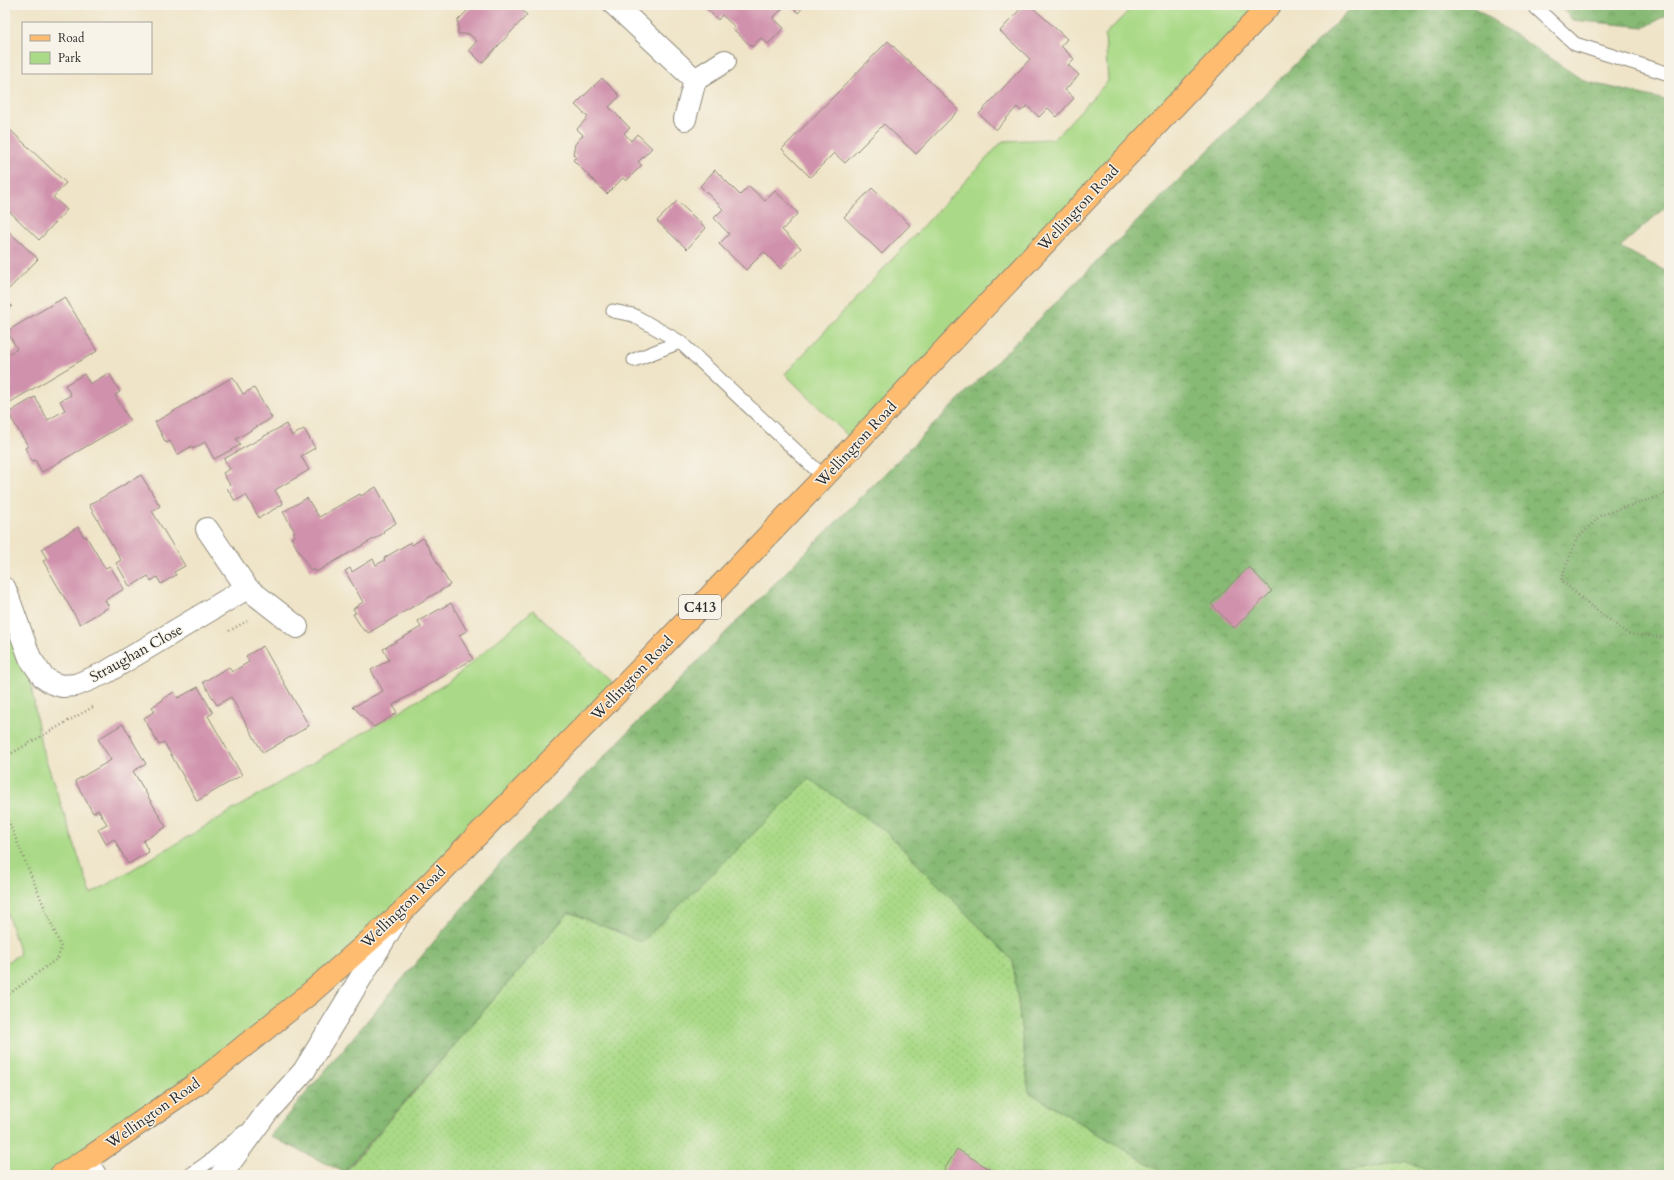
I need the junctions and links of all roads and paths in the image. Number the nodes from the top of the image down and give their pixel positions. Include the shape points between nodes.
1 (615, 5) edge
2 (1270, 5) edge
3 (1533, 5) edge
4 (725, 61) dead end
5 (1669, 71) edge
6 (695, 80) junction
7 (685, 118) dead end
8 (613, 311) dead end
9 (680, 342) junction
10 (634, 360) dead end
11 (824, 478) junction
12 (1669, 493) edge
13 (207, 529) dead end
14 (247, 588) junction
15 (5, 589) edge
16 (297, 627) dead end
17 (1669, 638) edge
18 (5, 813) edge
19 (400, 913) junction
20 (5, 997) edge
21 (267, 1112) junction
22 (90, 1167) edge
23 (61, 1175) edge
24 (190, 1175) edge
25 (221, 1175) edge

1 - 6 street
2 - 11 main road, Wellington Road / C413
3 - 5 lane via 1575,44 1666,73
4 - 6 street
6 - 7 street
8 - 9 lane via 632,315
9 - 10 lane
9 - 11 lane
11 - 19 main road, Wellington Road / C413
12 - 17 path via 1601,515 1576,540 1561,580 1628,634
13 - 14 street
14 - 15 street, Straughan Close via 105,673 76,685 62,686 43,677 30,658
14 - 16 street
18 - 20 path via 61,947 58,958
19 - 21 street via 304,1071
19 - 22 main road, Wellington Road / C413 via 308,995
21 - 24 lane
21 - 25 street
22 - 23 main road, Wellington Road / C413

